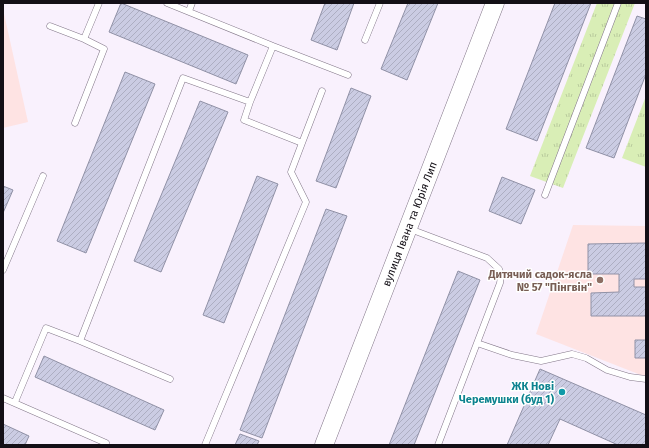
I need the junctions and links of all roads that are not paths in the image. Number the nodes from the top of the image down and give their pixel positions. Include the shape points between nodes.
1 (99, 3) edge
2 (167, 3) edge
3 (192, 3) edge
4 (380, 3) edge
5 (495, 3) edge
6 (618, 3) edge
7 (189, 11) junction
8 (50, 26) dead end
9 (84, 39) junction
10 (365, 40) dead end
11 (273, 46) junction
12 (348, 75) dead end
13 (322, 91) dead end
14 (250, 102) junction
15 (74, 123) dead end
16 (302, 143) junction
17 (43, 176) dead end
18 (544, 195) dead end
19 (408, 228) junction
20 (3, 270) edge
21 (80, 341) junction
22 (477, 343) junction
23 (170, 379) dead end
24 (646, 380) edge
25 (3, 398) edge
26 (15, 402) junction
27 (106, 443) dead end
28 (205, 445) edge
29 (324, 445) edge
30 (438, 445) edge

1 - 9 lane
2 - 7 lane
3 - 7 lane
4 - 10 lane
5 - 19 street, вулиця Івана та Юрія Лип
6 - 18 lane
7 - 11 lane
8 - 9 lane
9 - 15 lane via 104,49
11 - 12 lane
11 - 14 lane
13 - 16 lane
14 - 16 lane via 244,120
14 - 21 lane via 183,78
16 - 28 lane via 291,172 306,202
17 - 20 lane
19 - 22 lane via 487,258 499,269 500,283
19 - 29 street, вулиця Івана та Юрія Лип
21 - 23 lane
21 - 26 lane via 46,328
22 - 24 lane via 512,356 540,361 572,354 586,358 607,370 630,378
22 - 30 lane
25 - 26 lane
26 - 27 lane

